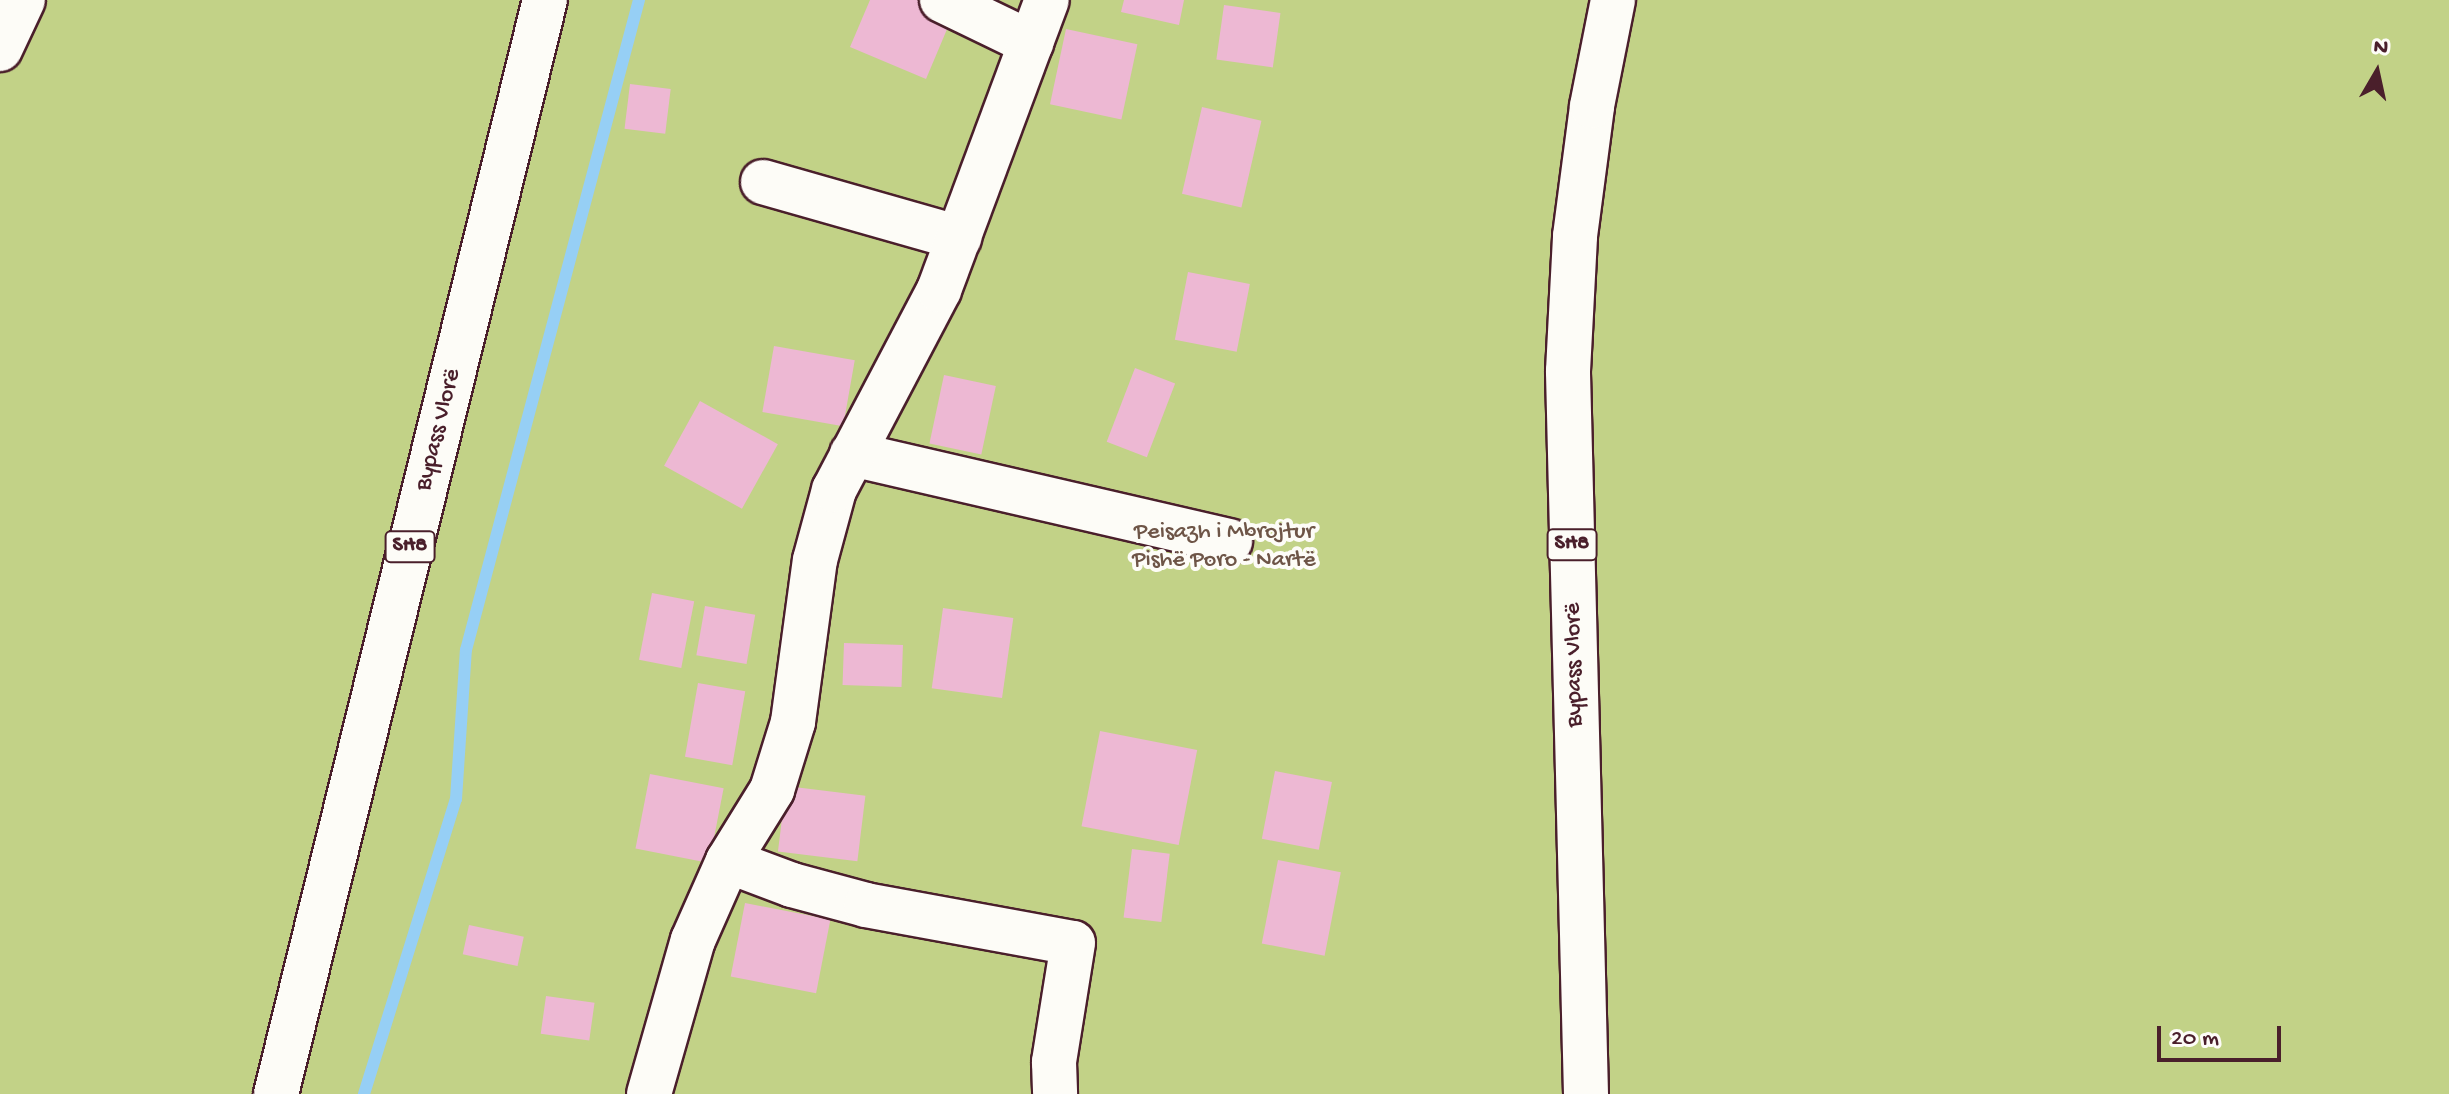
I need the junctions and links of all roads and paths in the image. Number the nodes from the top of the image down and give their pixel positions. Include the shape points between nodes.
1 (23, 0) edge
2 (545, 0) edge
3 (942, 0) edge
4 (1047, 0) edge
5 (1613, 0) edge
6 (1031, 43) junction
7 (0, 49) edge
8 (763, 182) dead end
9 (959, 238) junction
10 (852, 454) junction
11 (1230, 541) dead end
12 (728, 861) junction
13 (276, 1094) edge
14 (649, 1094) edge
15 (1055, 1094) edge
16 (1586, 1094) edge

1 - 7 street
2 - 13 street, Bypass Vlorë / SH8
3 - 6 street
4 - 6 street
5 - 16 street, Bypass Vlorë / SH8 via 1575,236 1568,371
6 - 9 street
8 - 9 street
9 - 10 street via 939,290
10 - 11 street
10 - 12 street via 834,490 815,560 789,736 772,790
12 - 14 street via 693,940
12 - 15 street via 866,905 1073,943 1054,1062

